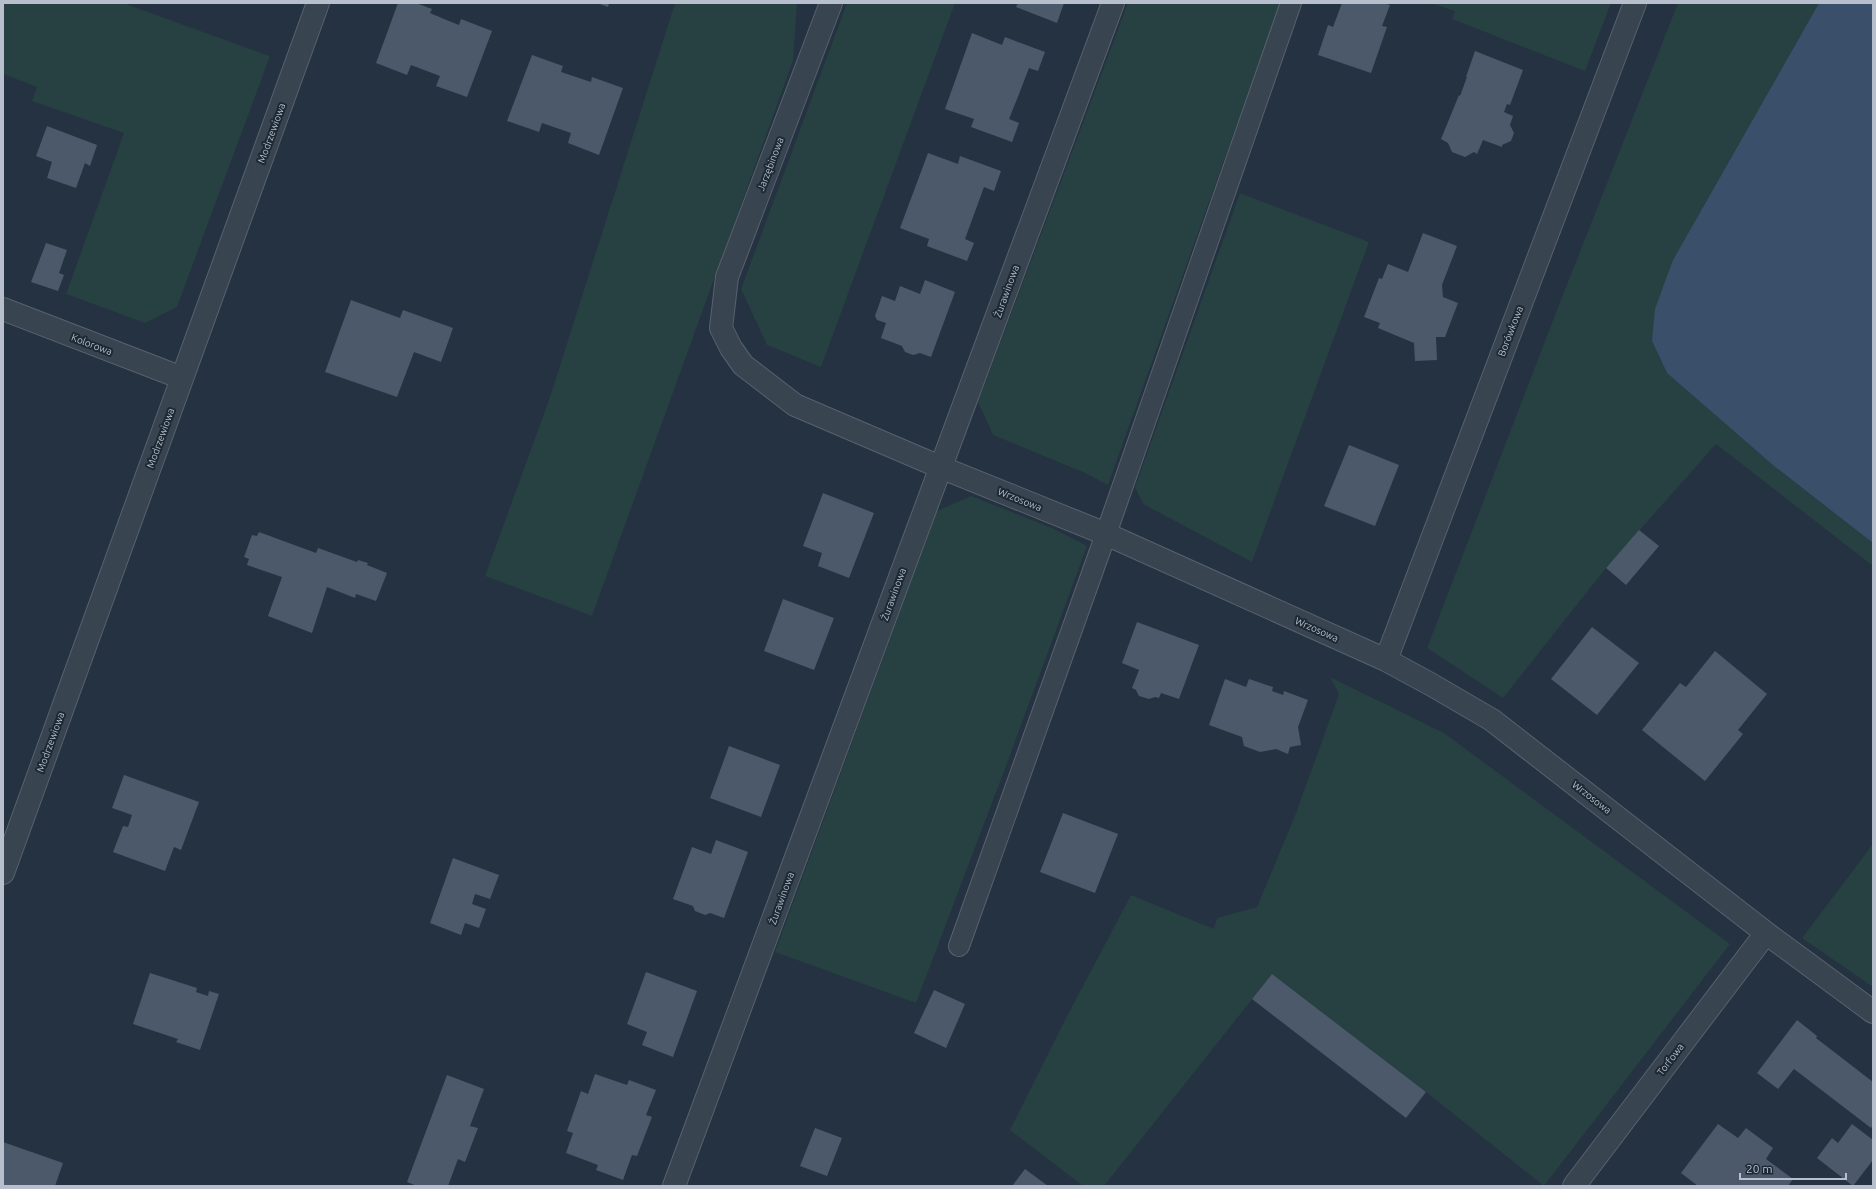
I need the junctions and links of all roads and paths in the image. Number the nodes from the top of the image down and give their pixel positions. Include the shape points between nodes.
1 (318, 3) edge
2 (831, 3) edge
3 (1113, 3) edge
4 (1291, 3) edge
5 (1635, 3) edge
6 (3, 309) edge
7 (721, 328) joint
8 (182, 378) junction
9 (940, 467) junction
10 (1106, 534) junction
11 (1386, 660) junction
12 (3, 873) edge
13 (1766, 933) junction
14 (959, 946) dead end
15 (1873, 1012) edge
16 (674, 1186) edge
17 (1574, 1186) edge

1 - 8 street, Modrzewiowa
2 - 7 street, Jarzębinowa via 727,277
3 - 9 street, Żurawinowa
4 - 10 lane
5 - 11 street, Borówkowa
6 - 8 street, Kolorowa
7 - 9 street, Wrzosowa via 743,366 795,405
8 - 12 street, Modrzewiowa
9 - 10 street, Wrzosowa
9 - 16 street, Żurawinowa
10 - 11 street, Wrzosowa
10 - 14 lane
11 - 13 street, Wrzosowa via 1492,720
13 - 15 street, Wrzosowa
13 - 17 street, Torfowa

